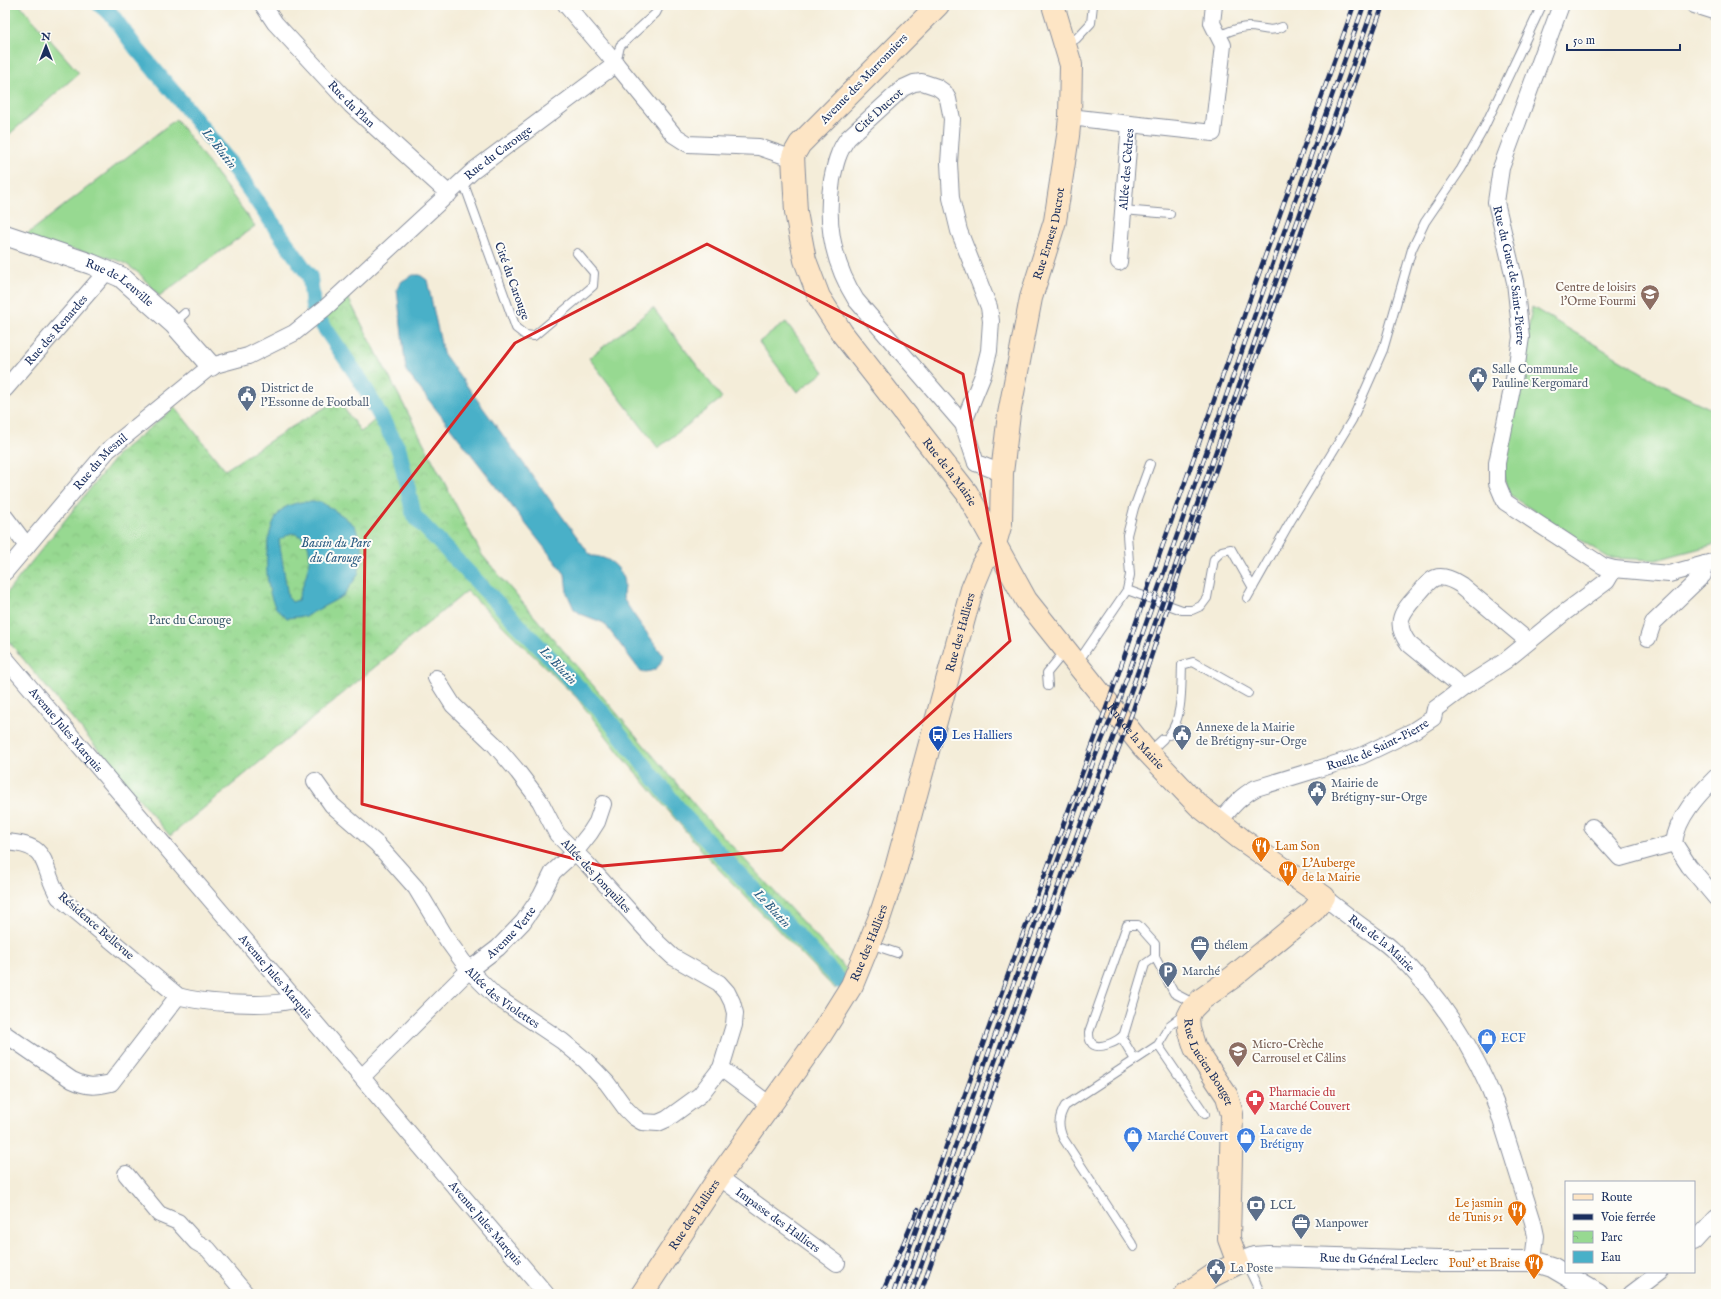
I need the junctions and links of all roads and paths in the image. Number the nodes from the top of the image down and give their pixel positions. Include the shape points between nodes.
1 (263, 5) edge
2 (566, 5) edge
3 (660, 5) edge
4 (938, 5) edge
5 (1053, 5) edge
6 (1093, 5) edge
7 (1214, 5) edge
8 (1542, 5) edge
9 (1561, 5) edge
10 (1694, 5) edge
11 (1716, 12) edge
12 (1282, 27) dead end
13 (1218, 36) junction
14 (1066, 45) junction
15 (616, 64) junction
16 (1070, 117) junction
17 (1130, 124) junction
18 (793, 156) junction
19 (463, 180) junction
20 (449, 194) junction
21 (1123, 210) junction
22 (1170, 214) dead end
23 (5, 235) edge
24 (577, 253) dead end
25 (1119, 262) dead end
26 (107, 271) junction
27 (211, 366) junction
28 (5, 389) edge
29 (963, 424) junction
30 (976, 463) junction
31 (1150, 464) dead end
32 (1003, 467) junction
33 (1002, 495) junction
34 (968, 497) junction
35 (5, 517) edge
36 (995, 544) junction
37 (28, 546) junction
38 (1711, 563) edge
39 (982, 565) junction
40 (1614, 569) junction
41 (5, 572) edge
42 (1253, 588) junction
43 (1127, 590) junction
44 (1248, 598) dead end
45 (1648, 638) dead end
46 (1528, 642) junction
47 (5, 658) edge
48 (1071, 658) junction
49 (436, 678) dead end
50 (1048, 686) dead end
51 (1463, 688) junction
52 (1248, 693) dead end
53 (1160, 742) junction
54 (1716, 777) edge
55 (315, 781) dead end
56 (603, 804) dead end
57 (1219, 822) junction
58 (1592, 827) dead end
59 (5, 842) edge
60 (1674, 843) junction
61 (575, 852) junction
62 (1324, 897) junction
63 (1716, 898) edge
64 (869, 943) junction
65 (897, 954) dead end
66 (1155, 958) junction
67 (469, 970) junction
68 (178, 996) junction
69 (295, 999) junction
70 (1194, 1007) junction
71 (5, 1034) edge
72 (1122, 1038) junction
73 (1158, 1045) junction
74 (1135, 1060) junction
75 (721, 1068) junction
76 (362, 1077) junction
77 (770, 1106) junction
78 (1205, 1114) dead end
79 (126, 1174) dead end
80 (719, 1177) junction
81 (1716, 1218) edge
82 (1695, 1241) edge
83 (1134, 1247) dead end
84 (1242, 1262) junction
85 (1533, 1262) junction
86 (837, 1264) dead end
87 (1659, 1273) edge
88 (246, 1294) edge
89 (546, 1294) edge
90 (642, 1294) edge
91 (1186, 1294) edge
92 (1261, 1294) edge
93 (1598, 1294) edge
94 (1631, 1294) edge

1 - 20 street, Rue du Plan via 275,23 351,105
2 - 15 street
3 - 15 lane via 656,13 620,46
4 - 18 main road, Avenue des Marronniers via 800,144
5 - 14 main road, Rue Ernest Ducrot
6 - 14 lane via 1091,22 1076,39
7 - 13 street, Allée des Cèdres via 1212,23
8 - 42 lane via 1483,130 1461,169 1425,222 1412,249 1383,350 1352,420
9 - 40 street, Rue du Guet de Saint-Pierre via 1497,184 1496,202 1515,282 1520,337 1497,463 1497,484 1505,502 1603,566
10 - 11 street
12 - 13 lane via 1274,31 1250,27 1237,28
13 - 17 street, Allée des Cèdres via 1223,45 1213,133
14 - 16 main road, Rue Ernest Ducrot via 1071,65
15 - 18 street via 674,135 683,142 694,145 759,147 785,156
15 - 19 street, Rue du Carouge
16 - 17 street
16 - 32 main road, Rue Ernest Ducrot via 1055,221 1031,298
17 - 21 street, Allée des Cèdres
18 - 34 main road, Rue de la Mairie via 800,238 819,297 842,332
19 - 20 street, Rue du Carouge
19 - 24 lane, Cité du Carouge via 516,328 525,335 534,336 593,286 594,273
20 - 27 street, Rue du Carouge via 325,308 294,333 248,356
21 - 22 lane
21 - 25 street, Allée des Cèdres
23 - 26 street, Rue de Leuville
26 - 27 street, Rue de Leuville via 121,277 179,318
26 - 28 street, Rue des Renardes
27 - 37 street, Rue du Mesnil via 108,450
29 - 29 street, Cité Ducrot via 983,375 989,351 991,321 989,307 959,231 951,198 951,107 944,92 922,82 903,88 842,146 831,191 830,236 839,267 856,300
29 - 30 street, Cité Ducrot
30 - 32 street
30 - 34 street
31 - 43 lane via 1127,535 1130,575
32 - 33 main road, Rue Ernest Ducrot
33 - 34 main road
33 - 36 main road, Rue des Halliers via 1001,523
34 - 36 main road, Rue de la Mairie
34 - 39 main road via 981,532
35 - 37 street
36 - 39 main road, Rue des Halliers
36 - 48 main road, Rue de la Mairie via 1026,600
37 - 41 street, Rue du Mesnil
38 - 40 street, Rue du Guet de Saint-Pierre via 1668,574
38 - 45 street, Rue du Guet de Saint-Pierre via 1653,623
39 - 64 main road, Rue des Halliers via 972,589 896,868
40 - 46 street, Ruelle de Saint-Pierre via 1607,581
42 - 43 lane via 1230,550 1222,551 1214,560 1207,598 1201,606 1192,610 1182,610
42 - 44 lane
43 - 48 lane
46 - 51 street, Ruelle de Saint-Pierre via 1505,661
46 - 51 street via 1461,585 1442,577 1435,578 1406,608 1400,628 1409,644
47 - 69 street, Avenue Jules Marquis
48 - 50 lane via 1047,673
48 - 53 main road, Rue de la Mairie
49 - 61 street, Allée des Jonquilles via 453,705 495,745 518,772 540,801 557,834
51 - 57 street, Ruelle de Saint-Pierre via 1435,709 1433,718 1413,730 1361,756 1256,788 1245,794
52 - 53 lane via 1193,662 1182,665 1181,703 1174,729
53 - 57 main road, Rue de la Mairie via 1198,805
54 - 60 street via 1682,818 1675,831
55 - 67 street, Allée des Violettes via 332,805 377,844 416,888
56 - 61 street, Avenue Verte via 597,822
57 - 62 main road, Rue de la Mairie
58 - 60 street via 1620,858
59 - 68 street, Résidence Bellevue via 34,848 43,857 51,884 59,897
60 - 63 street via 1689,866
61 - 67 street, Avenue Verte via 553,872 523,922 498,948
61 - 75 street, Allée des Jonquilles via 673,957 719,983 727,992 735,1013
62 - 70 main road, Rue Lucien Bouget via 1313,911
62 - 85 street, Rue de la Mairie via 1393,950 1436,999 1454,1024 1490,1089 1497,1107 1533,1222 1536,1236
64 - 65 lane
64 - 77 main road, Rue des Halliers via 852,985 841,1004
66 - 70 lane via 1174,993
66 - 72 lane via 1145,964
66 - 72 lane via 1155,944 1138,925 1127,925 1089,1032 1090,1042 1094,1045 1101,1046
67 - 75 street, Allée des Violettes via 496,996 585,1060 607,1083 626,1109 642,1122 658,1123 667,1119 700,1095
67 - 76 street, Avenue Verte
68 - 69 street, Résidence Bellevue via 192,1000 257,1004 285,1003
68 - 71 street via 111,1083 83,1086
69 - 76 street, Avenue Jules Marquis
70 - 73 lane via 1170,1025
70 - 84 main road, Rue Lucien Bouget via 1188,1017 1195,1048 1227,1096 1231,1109 1229,1239
72 - 74 lane
73 - 74 lane
73 - 78 lane
74 - 83 lane via 1065,1106 1058,1121 1063,1138
75 - 77 street
76 - 89 street, Avenue Jules Marquis
77 - 80 main road, Rue des Halliers
79 - 88 street via 158,1214 178,1222 196,1242 208,1249
80 - 86 street, Impasse des Halliers
80 - 90 main road, Rue des Halliers
81 - 82 street
84 - 85 street, Rue du Général Leclerc via 1254,1257 1268,1256 1439,1262
84 - 91 main road, Rue du Général Leclerc via 1212,1276
84 - 92 lane
85 - 93 street, Rue du Général Leclerc via 1552,1267
87 - 94 street

